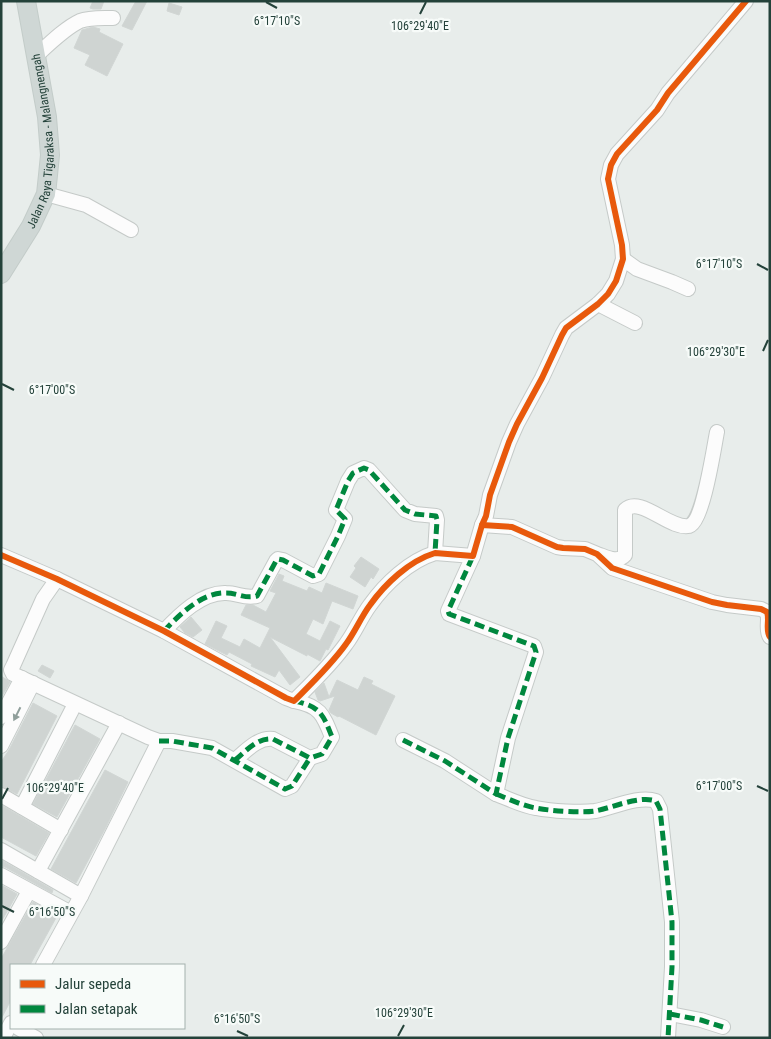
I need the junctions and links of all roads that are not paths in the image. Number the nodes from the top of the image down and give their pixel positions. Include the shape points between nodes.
1 (26, 1) edge
2 (746, 1) edge
3 (113, 18) dead end
4 (36, 56) junction
5 (46, 194) junction
6 (131, 230) dead end
7 (623, 259) junction
8 (1, 274) edge
9 (688, 289) dead end
10 (598, 304) junction
11 (635, 323) dead end
12 (717, 432) dead end
13 (482, 526) junction
14 (434, 553) junction
15 (597, 554) junction
16 (1, 555) edge
17 (473, 556) junction
18 (57, 579) junction
19 (164, 631) junction
20 (770, 637) edge
21 (28, 680) junction
22 (294, 701) junction
23 (75, 704) junction
24 (1, 717) edge
25 (119, 724) junction
26 (403, 740) dead end
27 (159, 741) junction
28 (1, 746) edge
29 (310, 758) junction
30 (235, 760) junction
31 (496, 794) junction
32 (1, 795) edge
33 (22, 807) junction
34 (61, 830) junction
35 (1, 850) edge
36 (38, 870) junction
37 (1, 875) edge
38 (29, 891) junction
39 (81, 896) junction
40 (72, 913) junction
41 (1, 942) edge
42 (44, 964) edge
43 (670, 1014) junction
44 (10, 1026) edge
45 (723, 1027) dead end
46 (3, 1038) edge
47 (668, 1038) edge

1 - 4 main road, Jalan Raya Tigaraksa - Malangnengah
2 - 7 street via 610,165 608,179
3 - 4 street via 81,20
4 - 5 main road, Jalan Raya Tigaraksa - Malangnengah via 50,156
5 - 6 street via 86,205
5 - 8 main road, Jalan Raya Tigaraksa - Malangnengah via 31,226
7 - 9 street via 637,269
7 - 10 street via 616,281
10 - 11 street
10 - 13 street via 566,328 562,335 512,436
12 - 15 street via 708,481 694,523 688,526 672,523 639,506 631,506 625,510 625,555 622,559 610,559
13 - 15 street via 512,527 558,547 585,549
13 - 17 street
14 - 17 street
14 - 19 street via 436,516 405,510 367,468 360,469 353,473 339,502 336,510 345,519 319,574 313,576 278,559 258,596 250,598 226,592 214,595 196,603
14 - 22 street via 386,584 346,644
15 - 20 street via 612,568 712,602 764,610 768,615 767,633
16 - 18 street
17 - 31 street via 449,614 534,646 536,652 508,738
18 - 19 street
18 - 21 street via 43,599 11,670
19 - 22 street
21 - 23 street
21 - 24 street
21 -> 28 street
22 - 29 street via 313,706 321,713 332,737 322,754
23 - 25 street
23 - 33 street
25 - 27 street
25 - 34 street
26 - 31 street via 445,761
27 - 30 street via 172,740 212,748
27 - 39 street
29 - 30 street via 266,738
29 - 30 street via 292,786 285,788
31 - 43 street via 536,808 574,812 594,811 650,798 656,801 660,809 672,922
32 - 33 street
33 - 34 street
34 - 36 street
35 - 36 street
36 - 39 street
37 - 38 street
38 - 40 street
38 - 41 street
39 - 40 street
40 - 42 street
43 - 45 street
43 - 47 street
44 - 46 street

